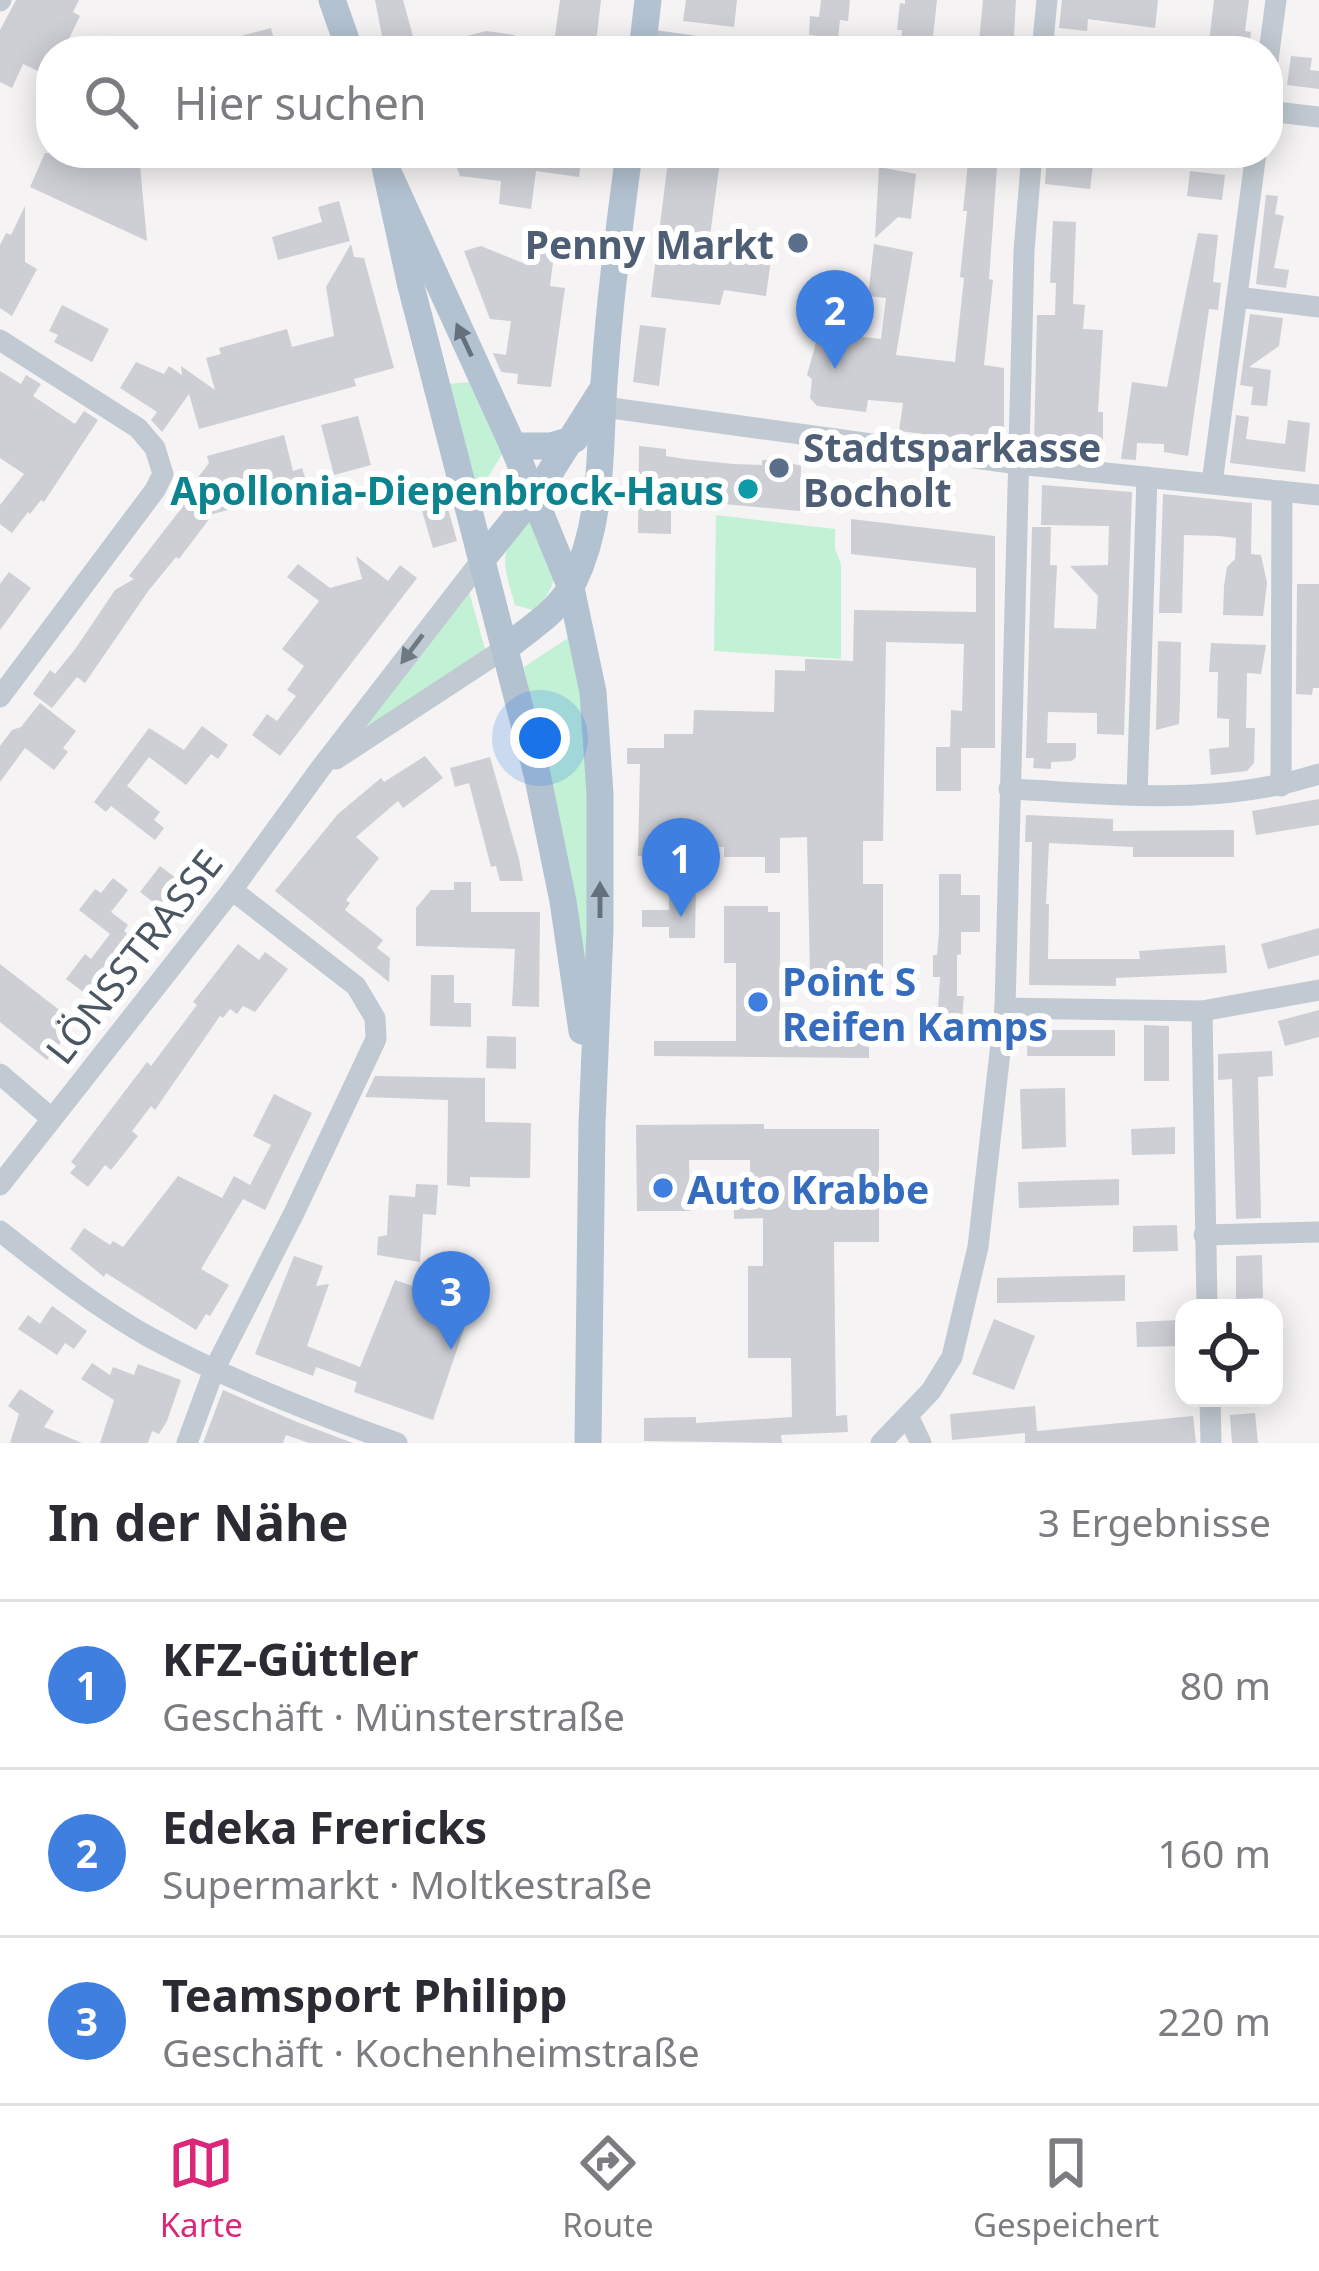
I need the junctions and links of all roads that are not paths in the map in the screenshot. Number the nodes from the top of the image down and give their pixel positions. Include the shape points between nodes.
1 (332, 0) edge
2 (648, 0) edge
3 (1047, 0) edge
4 (1276, 0) edge
5 (345, 36) edge
6 (643, 36) edge
7 (1043, 36) edge
8 (1271, 36) edge
9 (1283, 113) edge
10 (1319, 117) edge
11 (386, 168) edge
12 (388, 168) edge
13 (627, 168) edge
14 (1031, 168) edge
15 (1254, 168) edge
16 (1237, 297) junction
17 (1319, 308) edge
18 (0, 340) edge
19 (604, 397) junction
20 (574, 439) junction
21 (513, 446) junction
22 (1018, 464) junction
23 (1148, 477) junction
24 (1212, 483) junction
25 (1282, 491) junction
26 (1319, 495) edge
27 (534, 497) junction
28 (484, 557) junction
29 (572, 588) junction
30 (507, 647) junction
31 (0, 697) edge
32 (320, 769) junction
33 (1319, 774) edge
34 (1281, 786) junction
35 (1009, 788) junction
36 (1137, 795) junction
37 (232, 890) junction
38 (1319, 990) edge
39 (1004, 1008) junction
40 (1202, 1011) junction
41 (0, 1074) edge
42 (51, 1118) junction
43 (592, 1124) junction
44 (0, 1185) edge
45 (0, 1231) edge
46 (1319, 1232) edge
47 (1204, 1235) junction
48 (1207, 1299) edge
49 (214, 1370) junction
50 (1210, 1407) edge
51 (908, 1417) junction
52 (188, 1443) edge
53 (398, 1443) edge
54 (589, 1443) edge
55 (880, 1443) edge
56 (921, 1443) edge
57 (1211, 1443) edge

1 - 5 main road
2 - 6 main road
3 - 7 street
4 - 8 street
9 - 10 street
11 - 28 main road
21 -> 12 main road
13 - 19 main road
14 - 22 street
15 - 16 street
16 - 17 street
16 - 24 street
18 - 31 street via 138,428 163,474
19 - 20 main road
19 - 22 street
19 - 29 main road via 597,501
20 - 21 main road
20 - 27 main road
21 - 27 main road
22 - 23 street
22 - 35 street
23 - 24 street
23 - 36 street
24 - 25 street
25 - 26 street
25 - 34 street
27 - 28 main road
27 - 29 main road
28 - 30 main road
28 -> 32 street, LÖNSSTRASSE
29 - 30 main road
43 -> 29 main road via 600,794 593,692
30 - 32 street, LÖNSSTRASSE
30 - 43 main road via 563,901
32 - 37 street, LÖNSSTRASSE
33 - 34 street
34 - 36 street via 1196,798
35 - 36 street
35 - 39 street
37 - 42 street, LÖNSSTRASSE
37 - 49 street via 356,986 375,1018 376,1039
38 - 40 street
39 - 40 street
39 - 51 street via 965,1307 952,1357
40 - 47 street
41 - 42 street
42 - 44 street, LÖNSSTRASSE
43 - 54 main road
45 - 49 street via 108,1312
46 - 47 street
47 - 48 street
49 - 52 street
49 - 53 street
50 - 57 street
51 - 55 street
51 - 56 street

